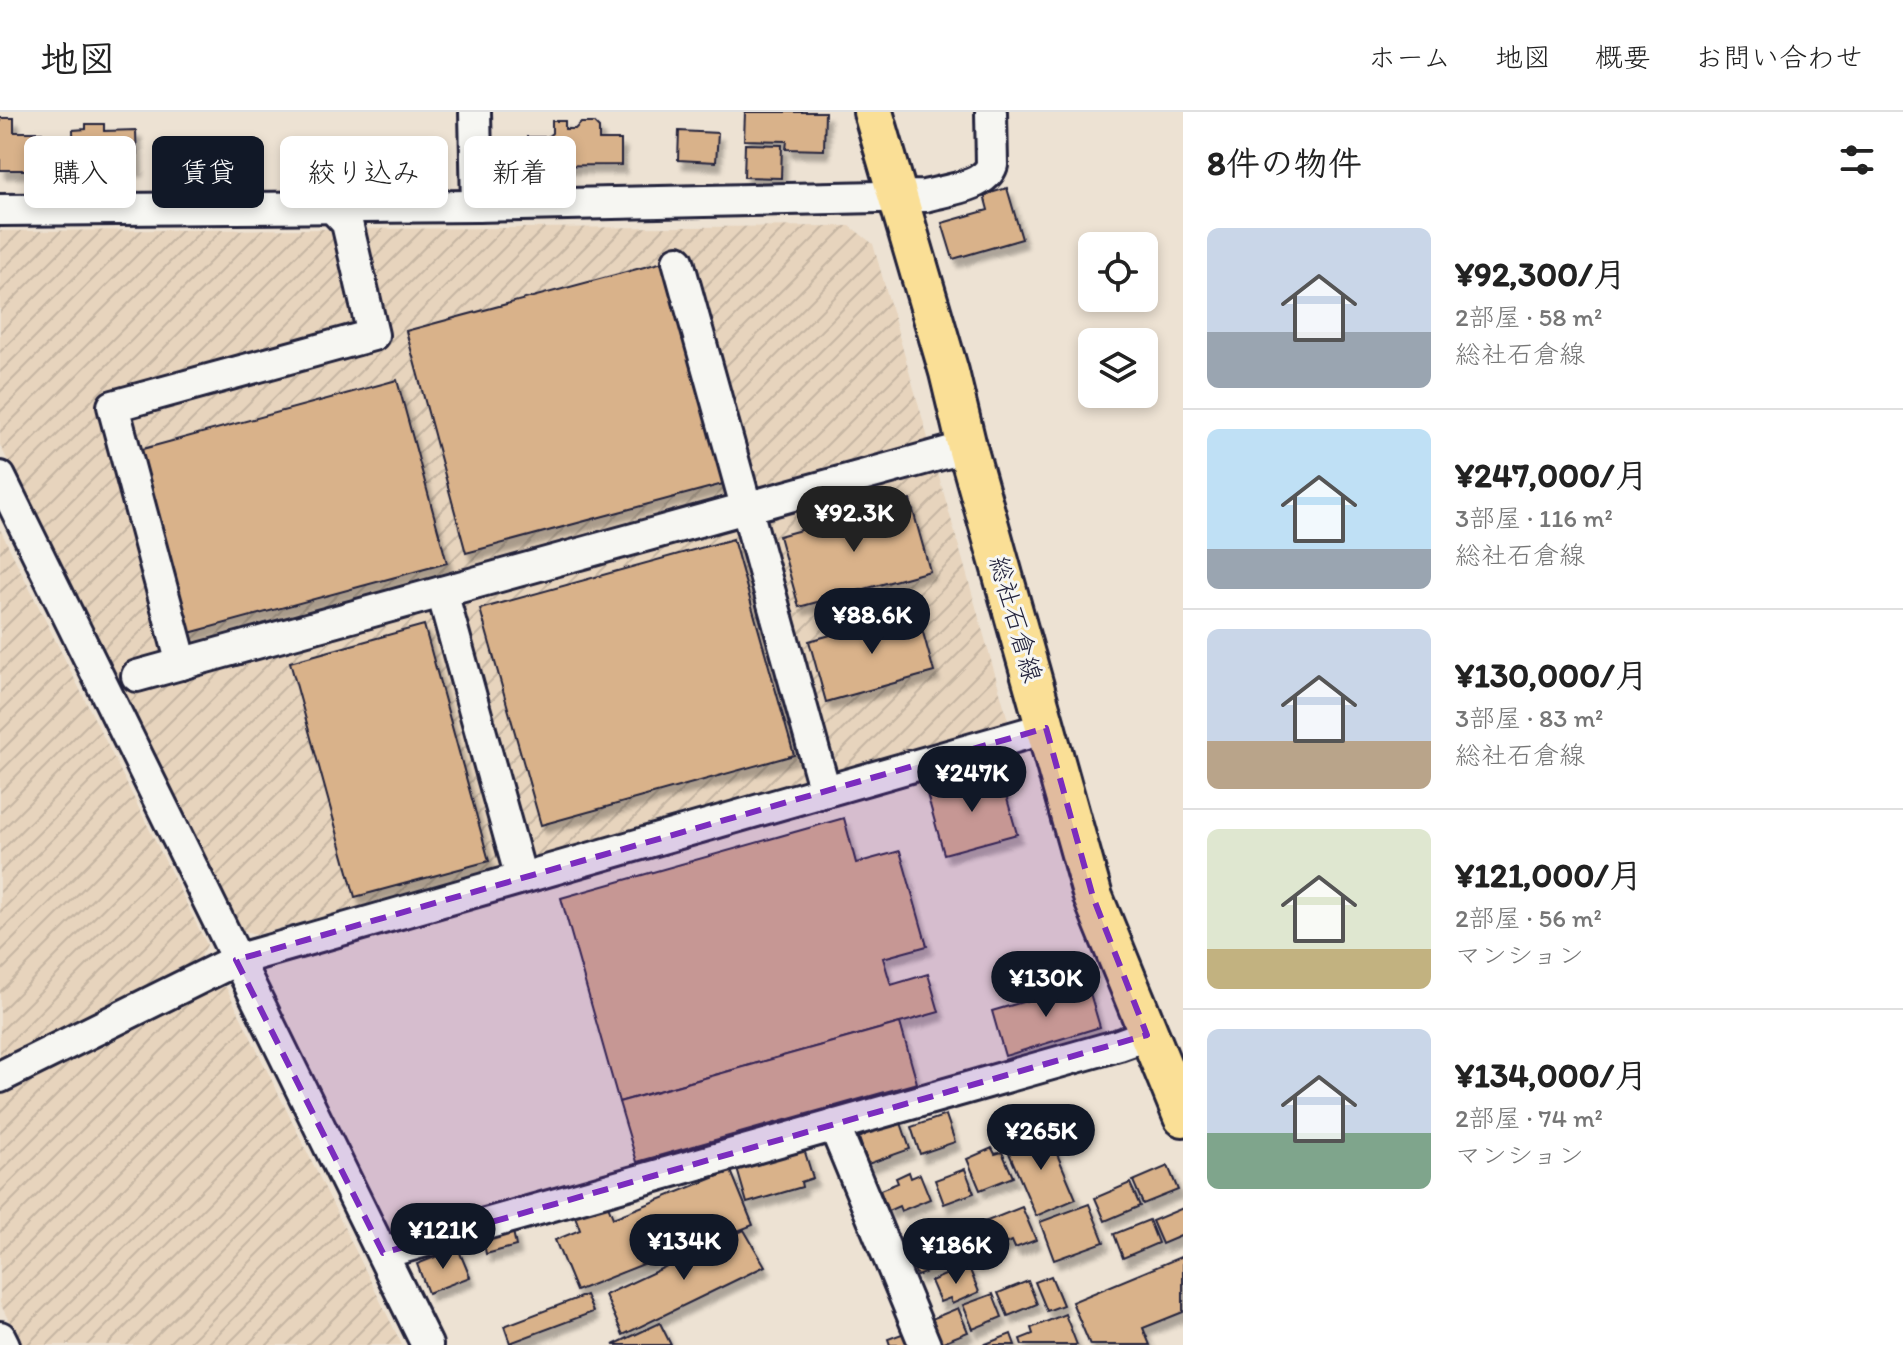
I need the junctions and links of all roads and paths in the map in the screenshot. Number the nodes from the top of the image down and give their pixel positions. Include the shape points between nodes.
1 (475, 112) edge
2 (873, 112) edge
3 (991, 112) edge
4 (476, 136) edge
5 (896, 197) junction
6 (576, 204) edge
7 (333, 208) joint
8 (0, 210) edge
9 (678, 261) dead end
10 (967, 447) junction
11 (0, 477) edge
12 (744, 509) junction
13 (442, 592) junction
14 (182, 664) junction
15 (137, 676) dead end
16 (1046, 728) junction
17 (825, 791) junction
18 (521, 878) junction
19 (236, 960) junction
20 (1147, 1035) junction
21 (0, 1077) edge
22 (1183, 1117) edge
23 (834, 1125) junction
24 (383, 1253) junction
25 (0, 1337) edge
26 (4, 1345) edge
27 (427, 1345) edge
28 (925, 1345) edge

1 - 4 street
2 - 5 main road, 総社石倉線
3 - 5 street via 992,165 986,177 925,196
5 - 6 street
5 - 10 main road, 総社石倉線
7 - 8 street
7 - 14 street via 347,223 373,335 113,406
9 - 12 street
10 - 12 street
10 - 16 main road, 総社石倉線
11 - 19 street
12 - 13 street
12 - 17 street
13 - 14 street
13 - 18 street
14 - 15 street
16 - 17 street
16 - 20 main road, 総社石倉線 via 1100,919
17 - 18 street
18 - 19 street
19 - 21 street
19 - 24 street
20 - 22 main road, 総社石倉線
20 - 23 street
23 - 24 street
23 - 28 street
24 - 27 street
25 - 26 street

